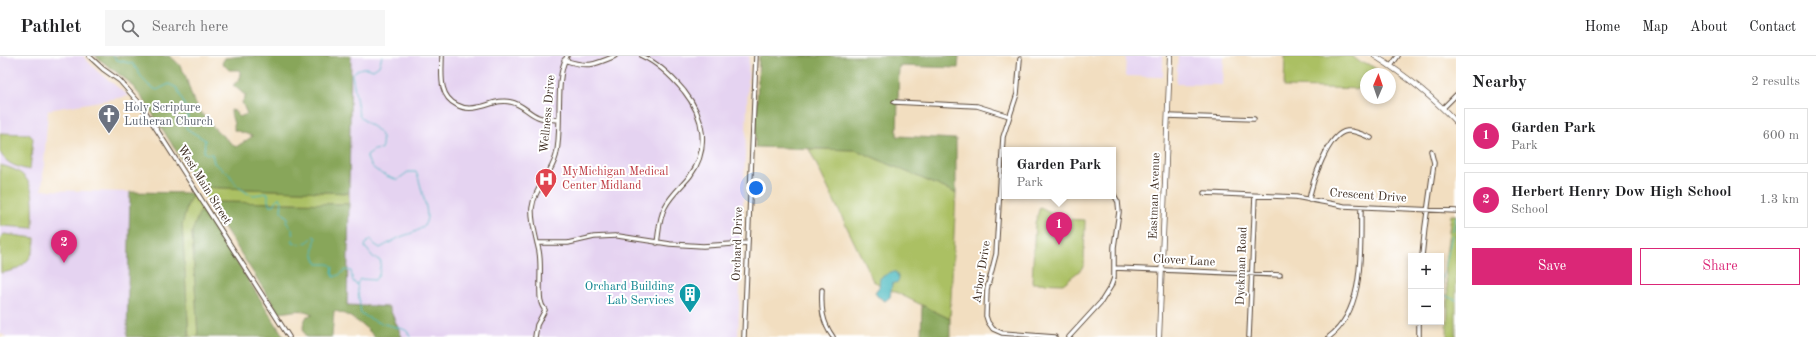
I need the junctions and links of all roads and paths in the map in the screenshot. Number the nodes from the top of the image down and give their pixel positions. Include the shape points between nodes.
1 (89, 56) edge
2 (442, 56) edge
3 (615, 56) edge
4 (642, 56) edge
5 (756, 56) edge
6 (1170, 56) edge
7 (1375, 56) edge
8 (1398, 56) edge
9 (566, 58) edge
10 (1020, 59) dead end
11 (1391, 66) junction
12 (1456, 95) edge
13 (894, 102) dead end
14 (1443, 108) junction
15 (1009, 116) junction
16 (1168, 116) junction
17 (1254, 119) dead end
18 (559, 120) junction
19 (1456, 122) edge
20 (1371, 138) dead end
21 (1002, 147) edge
22 (1002, 150) edge
23 (1431, 151) dead end
24 (1204, 193) dead end
25 (1255, 196) junction
26 (1116, 198) edge
27 (1309, 200) junction
28 (1361, 207) junction
29 (1427, 210) junction
30 (1456, 211) edge
31 (537, 243) junction
32 (657, 243) junction
33 (748, 243) junction
34 (1422, 253) edge
35 (1114, 268) junction
36 (1162, 270) junction
37 (1252, 274) junction
38 (1280, 276) dead end
39 (822, 290) dead end
40 (1419, 325) edge
41 (289, 337) edge
42 (535, 337) edge
43 (744, 337) edge
44 (833, 337) edge
45 (1055, 337) edge
46 (1069, 337) edge
47 (1159, 337) edge
48 (1249, 337) edge
49 (1329, 337) edge
50 (1418, 337) edge

1 - 41 street, West Main Street via 120,81 138,101
2 - 18 street via 442,87 448,98 459,106 472,108 506,101 522,106 539,118
3 - 9 street via 588,66
4 - 32 street via 680,87 697,112 702,130 702,148 697,163 665,207
5 - 33 street, Orchard Drive
6 - 16 main road, Eastman Avenue
7 - 11 main road
8 - 11 street
9 - 18 street, Wellness Drive via 562,72
10 - 15 street, Arbor Drive via 1019,84
11 - 14 main road
12 - 14 street
13 - 15 street via 977,106
14 - 19 main road
15 - 21 street, Arbor Drive
16 - 17 street
16 - 36 main road, Eastman Avenue
18 - 31 street, Wellness Drive via 554,162 532,206
20 - 27 street via 1353,131 1336,136 1316,171
22 - 45 street, Arbor Drive via 996,254 987,289 986,316 993,329 1002,334
23 - 29 street via 1434,163
24 - 25 street, Crescent Drive
25 - 27 street, Crescent Drive
25 - 37 street, Dyckman Road
26 - 35 street via 1119,212
27 - 28 street, Crescent Drive
28 - 29 street, Crescent Drive
28 - 49 street via 1357,289 1343,322
29 - 30 street, Crescent Drive
29 - 34 street
31 - 32 street via 568,243 594,237 617,236
31 - 42 street, Wellness Drive via 540,300 545,310 536,324
32 - 33 street via 703,246
33 - 43 street, Orchard Drive
35 - 36 street, Clover Lane
35 - 46 street via 1114,278 1107,294
36 - 37 street, Clover Lane
36 - 47 main road, Eastman Avenue
37 - 38 street, Clover Lane
37 - 48 street, Dyckman Road
39 - 44 street via 823,321
40 - 50 street

